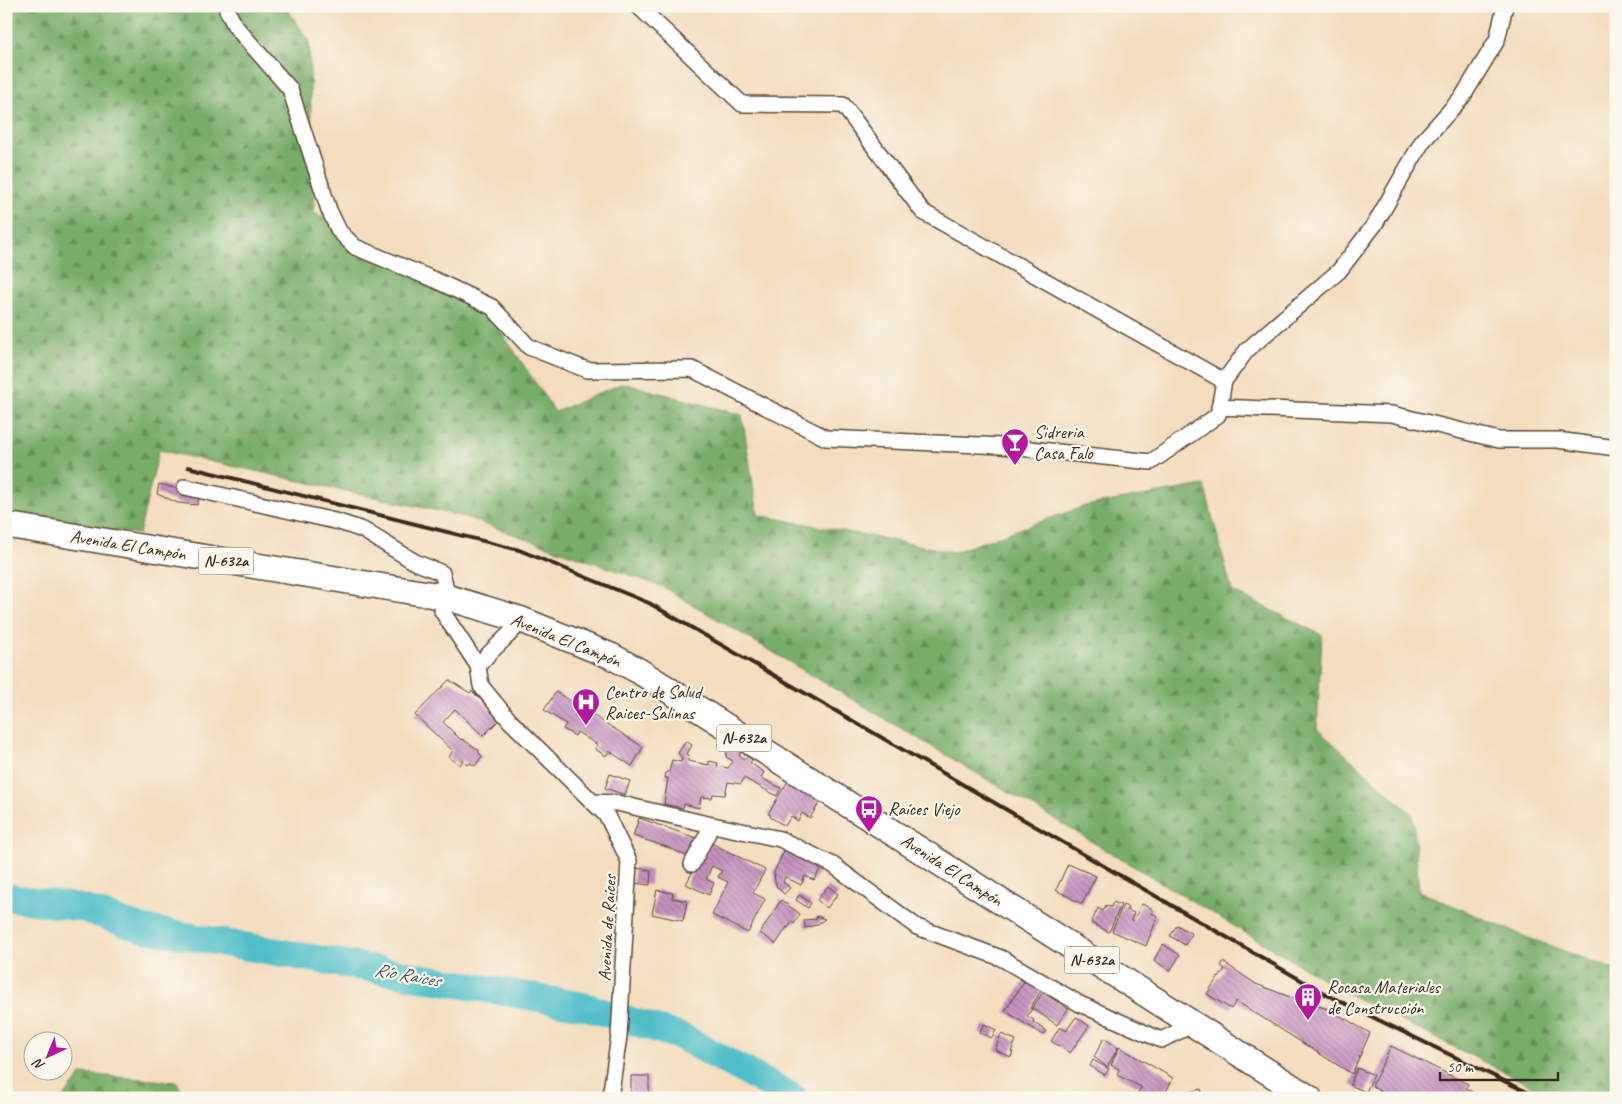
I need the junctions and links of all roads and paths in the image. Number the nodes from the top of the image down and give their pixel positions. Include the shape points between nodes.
1 (227, 6) edge
2 (638, 6) edge
3 (1505, 6) edge
4 (1224, 381) junction
5 (1219, 408) junction
6 (1616, 448) edge
7 (184, 487) dead end
8 (6, 525) edge
9 (446, 597) junction
10 (522, 620) junction
11 (478, 666) junction
12 (592, 802) junction
13 (712, 825) junction
14 (692, 864) dead end
15 (1194, 1024) junction
16 (610, 1098) edge
17 (1309, 1098) edge

1 - 5 street via 235,26 290,89 329,210 339,231 355,247 492,307 528,347 587,370 692,369 826,438 1002,446 1151,462 1218,416
2 - 4 street via 742,104 843,106 923,212
3 - 4 street via 1497,40 1463,96 1422,142 1375,224 1339,271 1247,350
4 - 5 street
5 - 6 street via 1392,414 1499,440 1558,440
7 - 9 street, Avenida de Raíces via 363,530 415,562 442,573
8 - 9 main road, Avenida El Campón / N-632a
9 - 10 main road, Avenida El Campón / N-632a
9 - 11 street, Avenida de Raíces via 442,611
10 - 11 street
10 - 15 main road, Avenida El Campón / N-632a via 594,648 639,671
11 - 12 street, Avenida de Raíces via 481,686 510,721
12 - 13 street via 616,803
12 - 16 street, Avenida de Raíces via 607,816 629,861 619,1036
13 - 14 street
13 - 15 street via 780,839 833,865 917,927 1001,958 1080,1004 1162,1040
15 - 17 main road, Avenida El Campón / N-632a

